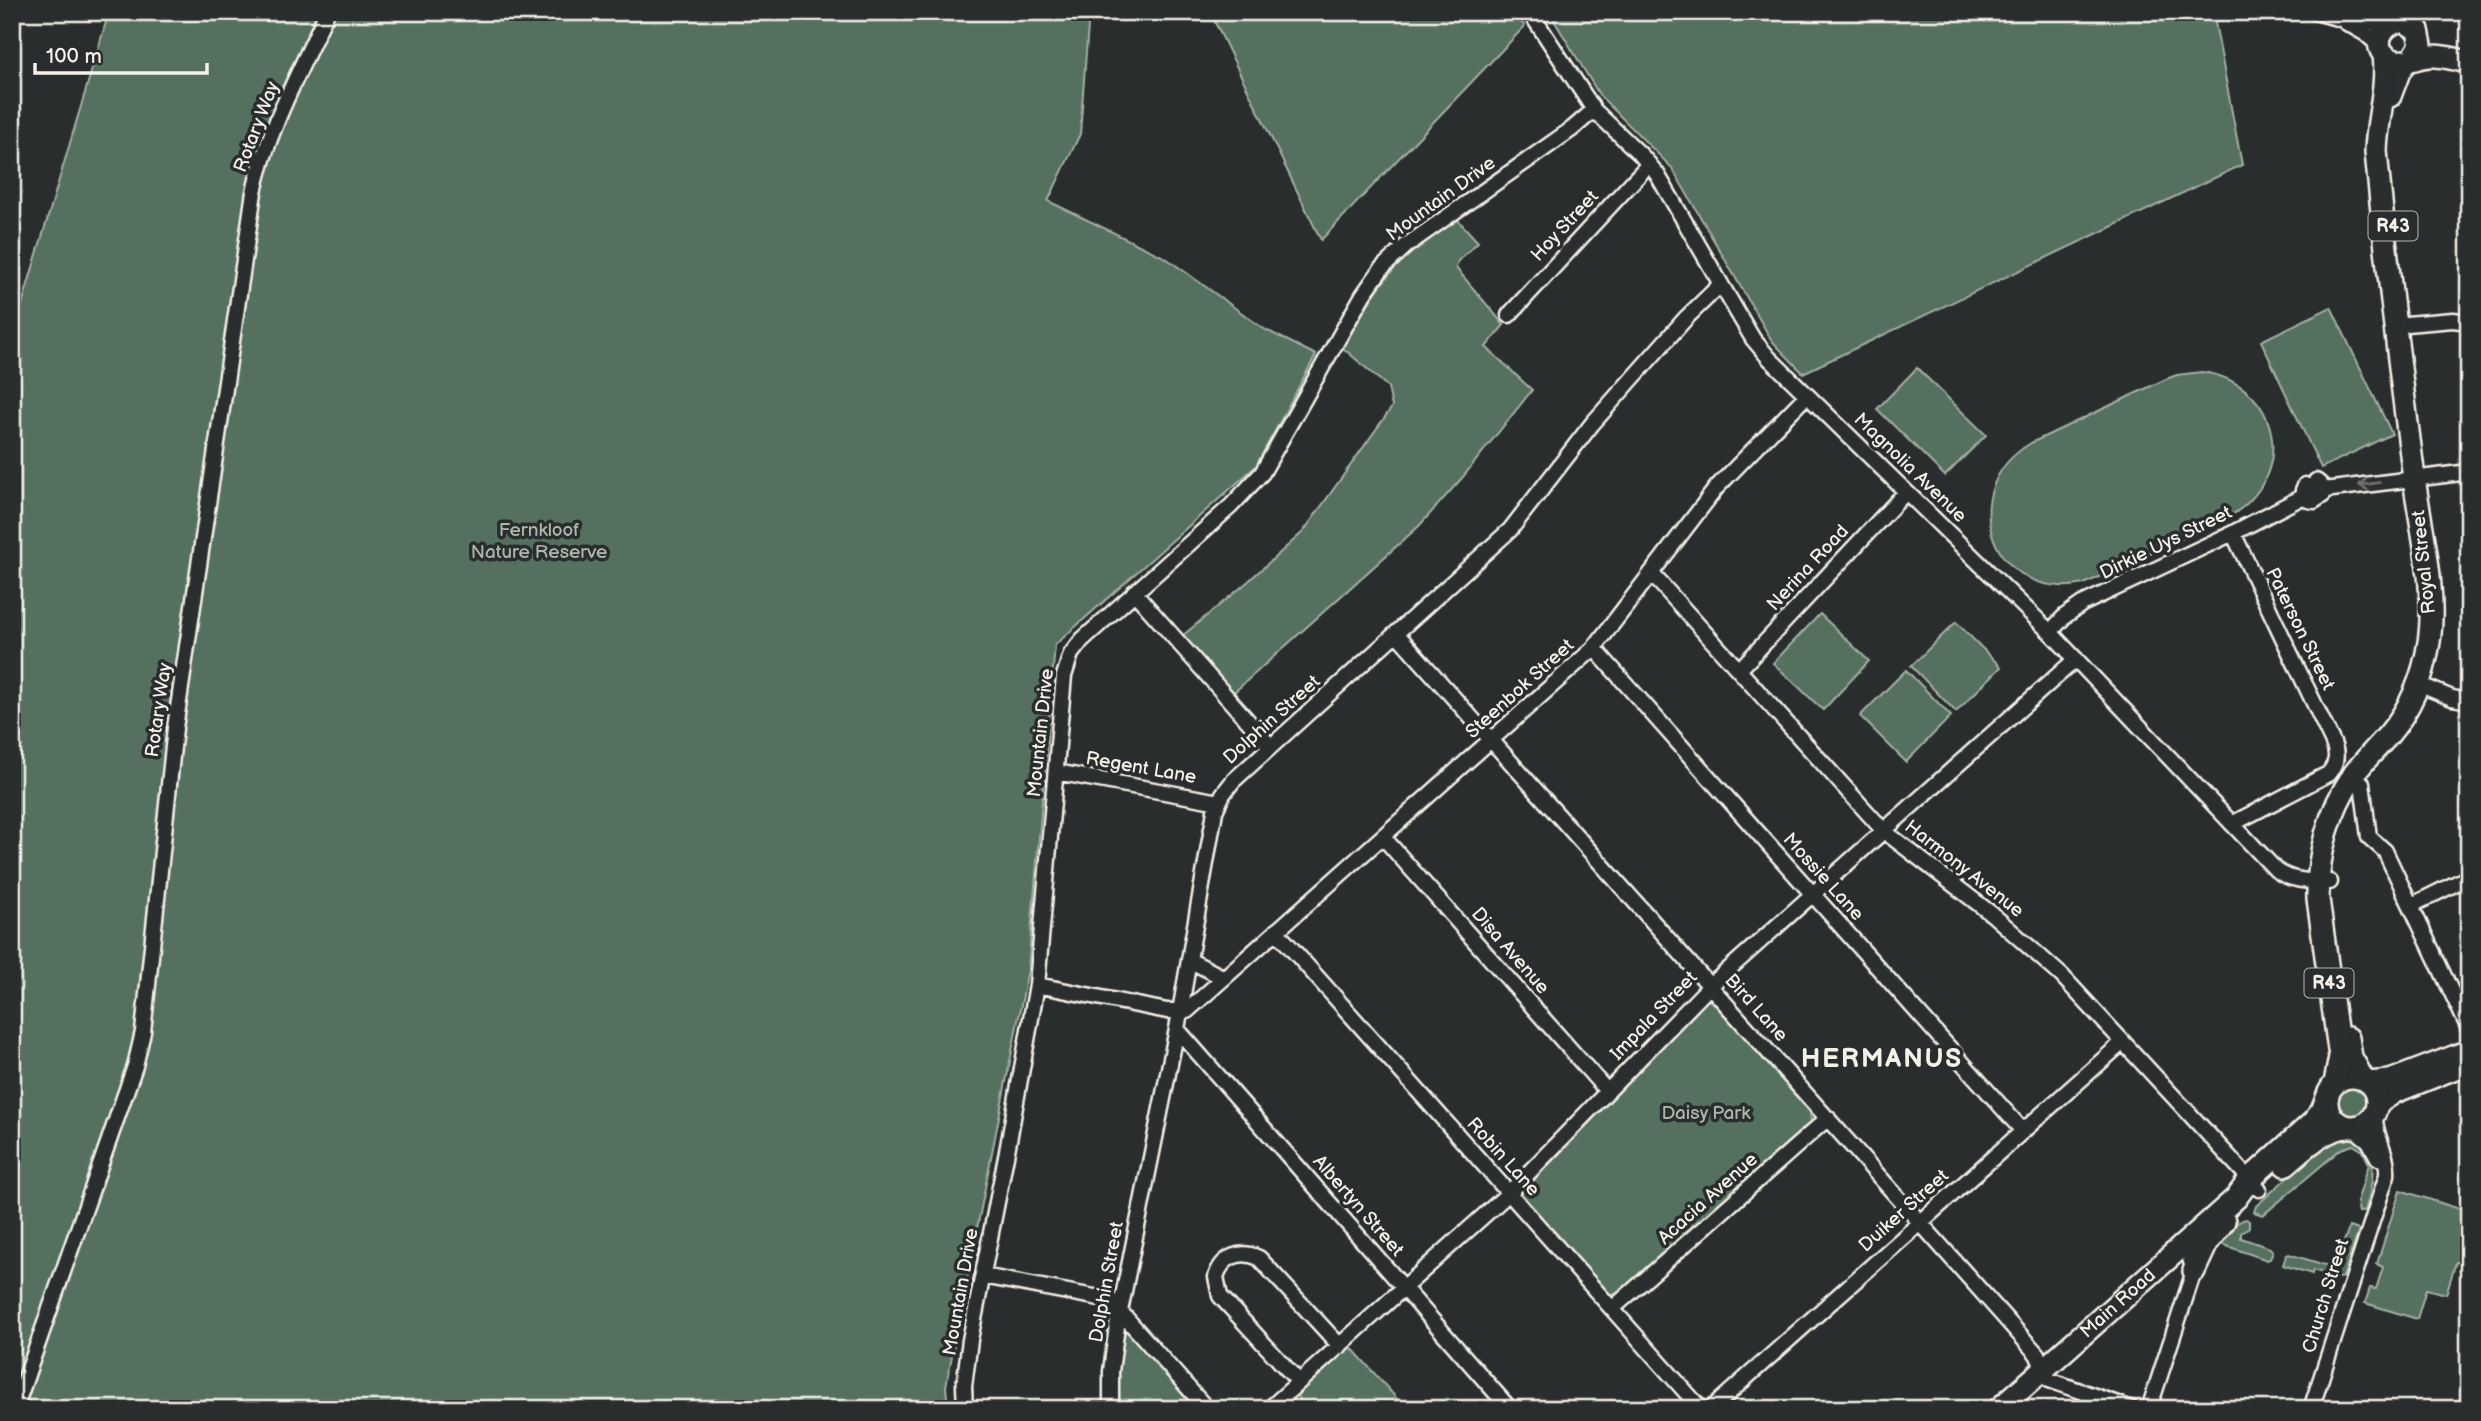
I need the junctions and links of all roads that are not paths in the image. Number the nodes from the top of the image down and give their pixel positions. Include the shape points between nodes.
1 (327, 12) edge
2 (2315, 12) edge
3 (1529, 15) edge
4 (2341, 19) junction
5 (2393, 22) junction
6 (2420, 33) junction
7 (2382, 51) junction
8 (2469, 52) edge
9 (2410, 60) junction
10 (2469, 62) edge
11 (1594, 110) junction
12 (1649, 164) junction
13 (1721, 284) junction
14 (2469, 312) edge
15 (1510, 314) dead end
16 (2453, 320) junction
17 (2469, 322) edge
18 (2401, 324) junction
19 (1807, 395) junction
20 (2469, 472) edge
21 (2420, 478) junction
22 (1906, 492) junction
23 (2233, 533) junction
24 (1651, 573) junction
25 (1134, 592) junction
26 (2050, 632) junction
27 (1396, 633) junction
28 (1594, 648) junction
29 (2076, 659) junction
30 (1739, 670) junction
31 (2428, 688) junction
32 (2469, 701) edge
33 (1492, 740) junction
34 (1270, 746) junction
35 (1056, 772) junction
36 (2362, 783) junction
37 (1219, 802) junction
38 (2232, 824) junction
39 (1884, 831) junction
40 (1383, 837) junction
41 (2469, 877) edge
42 (2324, 882) junction
43 (1813, 895) junction
44 (2412, 905) junction
45 (1276, 931) junction
46 (1189, 960) junction
47 (1224, 978) junction
48 (1037, 985) junction
49 (1710, 986) junction
50 (1180, 1011) junction
51 (2469, 1028) edge
52 (1177, 1029) junction
53 (2123, 1042) junction
54 (2469, 1050) edge
55 (2469, 1063) edge
56 (2365, 1080) junction
57 (1607, 1091) junction
58 (2331, 1091) junction
59 (2377, 1107) junction
60 (1828, 1118) junction
61 (2350, 1127) junction
62 (2023, 1131) junction
63 (2254, 1184) junction
64 (1509, 1193) junction
65 (2379, 1195) junction
66 (1921, 1222) junction
67 (2179, 1248) junction
68 (2194, 1270) junction
69 (983, 1276) junction
70 (1404, 1289) junction
71 (1612, 1309) junction
72 (1120, 1311) junction
73 (1340, 1346) junction
74 (2044, 1369) junction
75 (1299, 1382) junction
76 (15, 1409) edge
77 (965, 1409) edge
78 (1111, 1409) edge
79 (1207, 1409) edge
80 (1269, 1409) edge
81 (1510, 1409) edge
82 (1701, 1409) edge
83 (1711, 1409) edge
84 (1998, 1409) edge
85 (2132, 1409) edge
86 (2149, 1409) edge
87 (2311, 1409) edge

1 - 76 street, Rotary Way via 275,124 254,192 175,728 143,1032
2 - 4 street
3 - 11 street, Magnolia Avenue
4 - 5 street
4 - 7 street via 2366,34
5 - 6 main road via 2409,22
5 - 7 main road, R43 via 2381,33
6 - 8 main road via 2436,44
6 - 9 main road, R43 via 2420,50
7 - 9 main road via 2396,61
7 - 18 main road, Royal Street / R43 via 2386,78 2376,151
9 - 10 main road via 2434,55
9 - 18 main road, Royal Street / R43 via 2395,81 2388,103 2384,150
11 - 12 street, Magnolia Avenue
11 - 25 street, Mountain Drive via 1407,245 1382,268 1262,473
12 - 13 street, Magnolia Avenue
12 - 15 street, Hoy Street
13 - 19 street, Magnolia Avenue via 1753,339
13 - 27 street, Dolphin Street via 1592,424 1510,530
14 - 16 street
16 - 17 street
16 - 18 street
18 - 21 main road, Royal Street / R43
19 - 22 street, Magnolia Avenue
19 - 24 street, Steenbok Street via 1717,487
20 - 21 street, Dirkie Uys Street
21 -> 23 street, Dirkie Uys Street via 2324,490 2314,501 2304,496
21 - 31 main road, Royal Street / R43 via 2440,563 2443,605 2438,654
21 - 42 main road, Royal Street / R43 via 2431,610 2427,656 2401,718 2354,774 2339,802 2326,833
22 - 26 street, Magnolia Avenue
22 - 30 street, Nerina Road
23 - 26 street, Dirkie Uys Street via 2073,609
23 - 38 street, Paterson Street via 2333,743 2336,761 2328,774
24 - 28 street, Steenbok Street
24 - 30 street, Harmony Avenue
25 - 34 street
25 - 35 street, Mountain Drive via 1071,654 1064,676
26 - 29 street, Magnolia Avenue
27 - 33 street, Bird Lane
27 - 34 street, Dolphin Street
28 - 33 street, Steenbok Street
28 - 43 street, Mossie Lane
29 - 38 street, Magnolia Avenue
29 - 39 street, Impala Street
30 - 39 street, Harmony Avenue
31 - 32 street
31 - 36 main road, Royal Street / R43 via 2408,723
33 - 40 street, Steenbok Street
33 - 49 street, Bird Lane
34 - 37 street, Dolphin Street via 1233,780
35 - 37 street, Regent Lane
35 - 48 street, Mountain Drive
36 - 42 main road, Royal Street / R43
36 - 44 street via 2369,837 2385,851
37 - 46 street, Dolphin Street
38 - 42 street, Magnolia Avenue via 2280,873
39 - 43 street, Impala Street
39 - 53 street, Harmony Avenue via 2008,927 2062,976
40 - 45 street, Steenbok Street
40 - 57 street, Disa Avenue
41 - 44 street
42 - 56 main road, Royal Street / R43 via 2351,1057
42 - 58 main road, Royal Street / R43 via 2320,926 2340,1057
43 - 49 street, Impala Street
43 - 62 street, Mossie Lane
44 - 51 street
45 - 47 street, Steenbok Street
45 - 64 street, Robin Lane
46 - 47 street
46 - 50 street, Dolphin Street
47 - 50 street, Steenbok Street via 1187,1011
48 - 50 street
48 - 69 street, Mountain Drive
49 - 57 street, Impala Street
49 - 60 street, Bird Lane
50 - 52 street, Dolphin Street
52 - 70 street, Albertyn Street
52 - 72 street, Dolphin Street
53 - 62 street, Duiker Street
53 - 63 street, Harmony Avenue
54 - 56 main road via 2390,1080
55 - 59 main road, Main Road via 2395,1093
56 - 58 main road via 2346,1077
56 - 59 main road, R43 via 2376,1092
57 - 64 street, Impala Street
58 - 61 main road via 2328,1108 2332,1117
58 - 63 main road, Main Road / R43 via 2313,1122
59 - 61 main road, Main Road / R43 via 2364,1124
59 - 65 street, Church Street via 2376,1127 2387,1168
60 - 66 street, Bird Lane
60 - 71 street, Acacia Avenue
61 - 63 main road, Main Road / R43 via 2338,1127 2322,1136
61 - 65 street, Church Street via 2369,1140 2377,1155
62 - 66 street, Duiker Street
63 - 67 main road, Main Road / R43
63 - 68 main road via 2214,1233
64 - 70 street, Impala Street
64 - 71 street, Robin Lane
65 - 87 street, Church Street
66 - 74 street, Bird Lane via 2037,1354
66 - 83 street, Duiker Street
67 - 68 street via 2191,1258
67 - 74 main road, Main Road / R43
68 - 86 street
69 - 72 street via 1110,1300
69 - 77 street, Mountain Drive via 968,1352
70 - 73 street, Impala Street
70 - 81 street, Albertyn Street
71 - 82 street, Robin Lane
72 - 78 street, Dolphin Street
72 - 79 street
73 - 75 street, Impala Street
73 - 75 street via 1259,1258 1242,1254 1225,1260 1216,1277 1220,1296
74 - 84 main road, Main Road / R43
74 - 85 street, Bird Lane via 2054,1383
75 - 80 street, Impala Street

